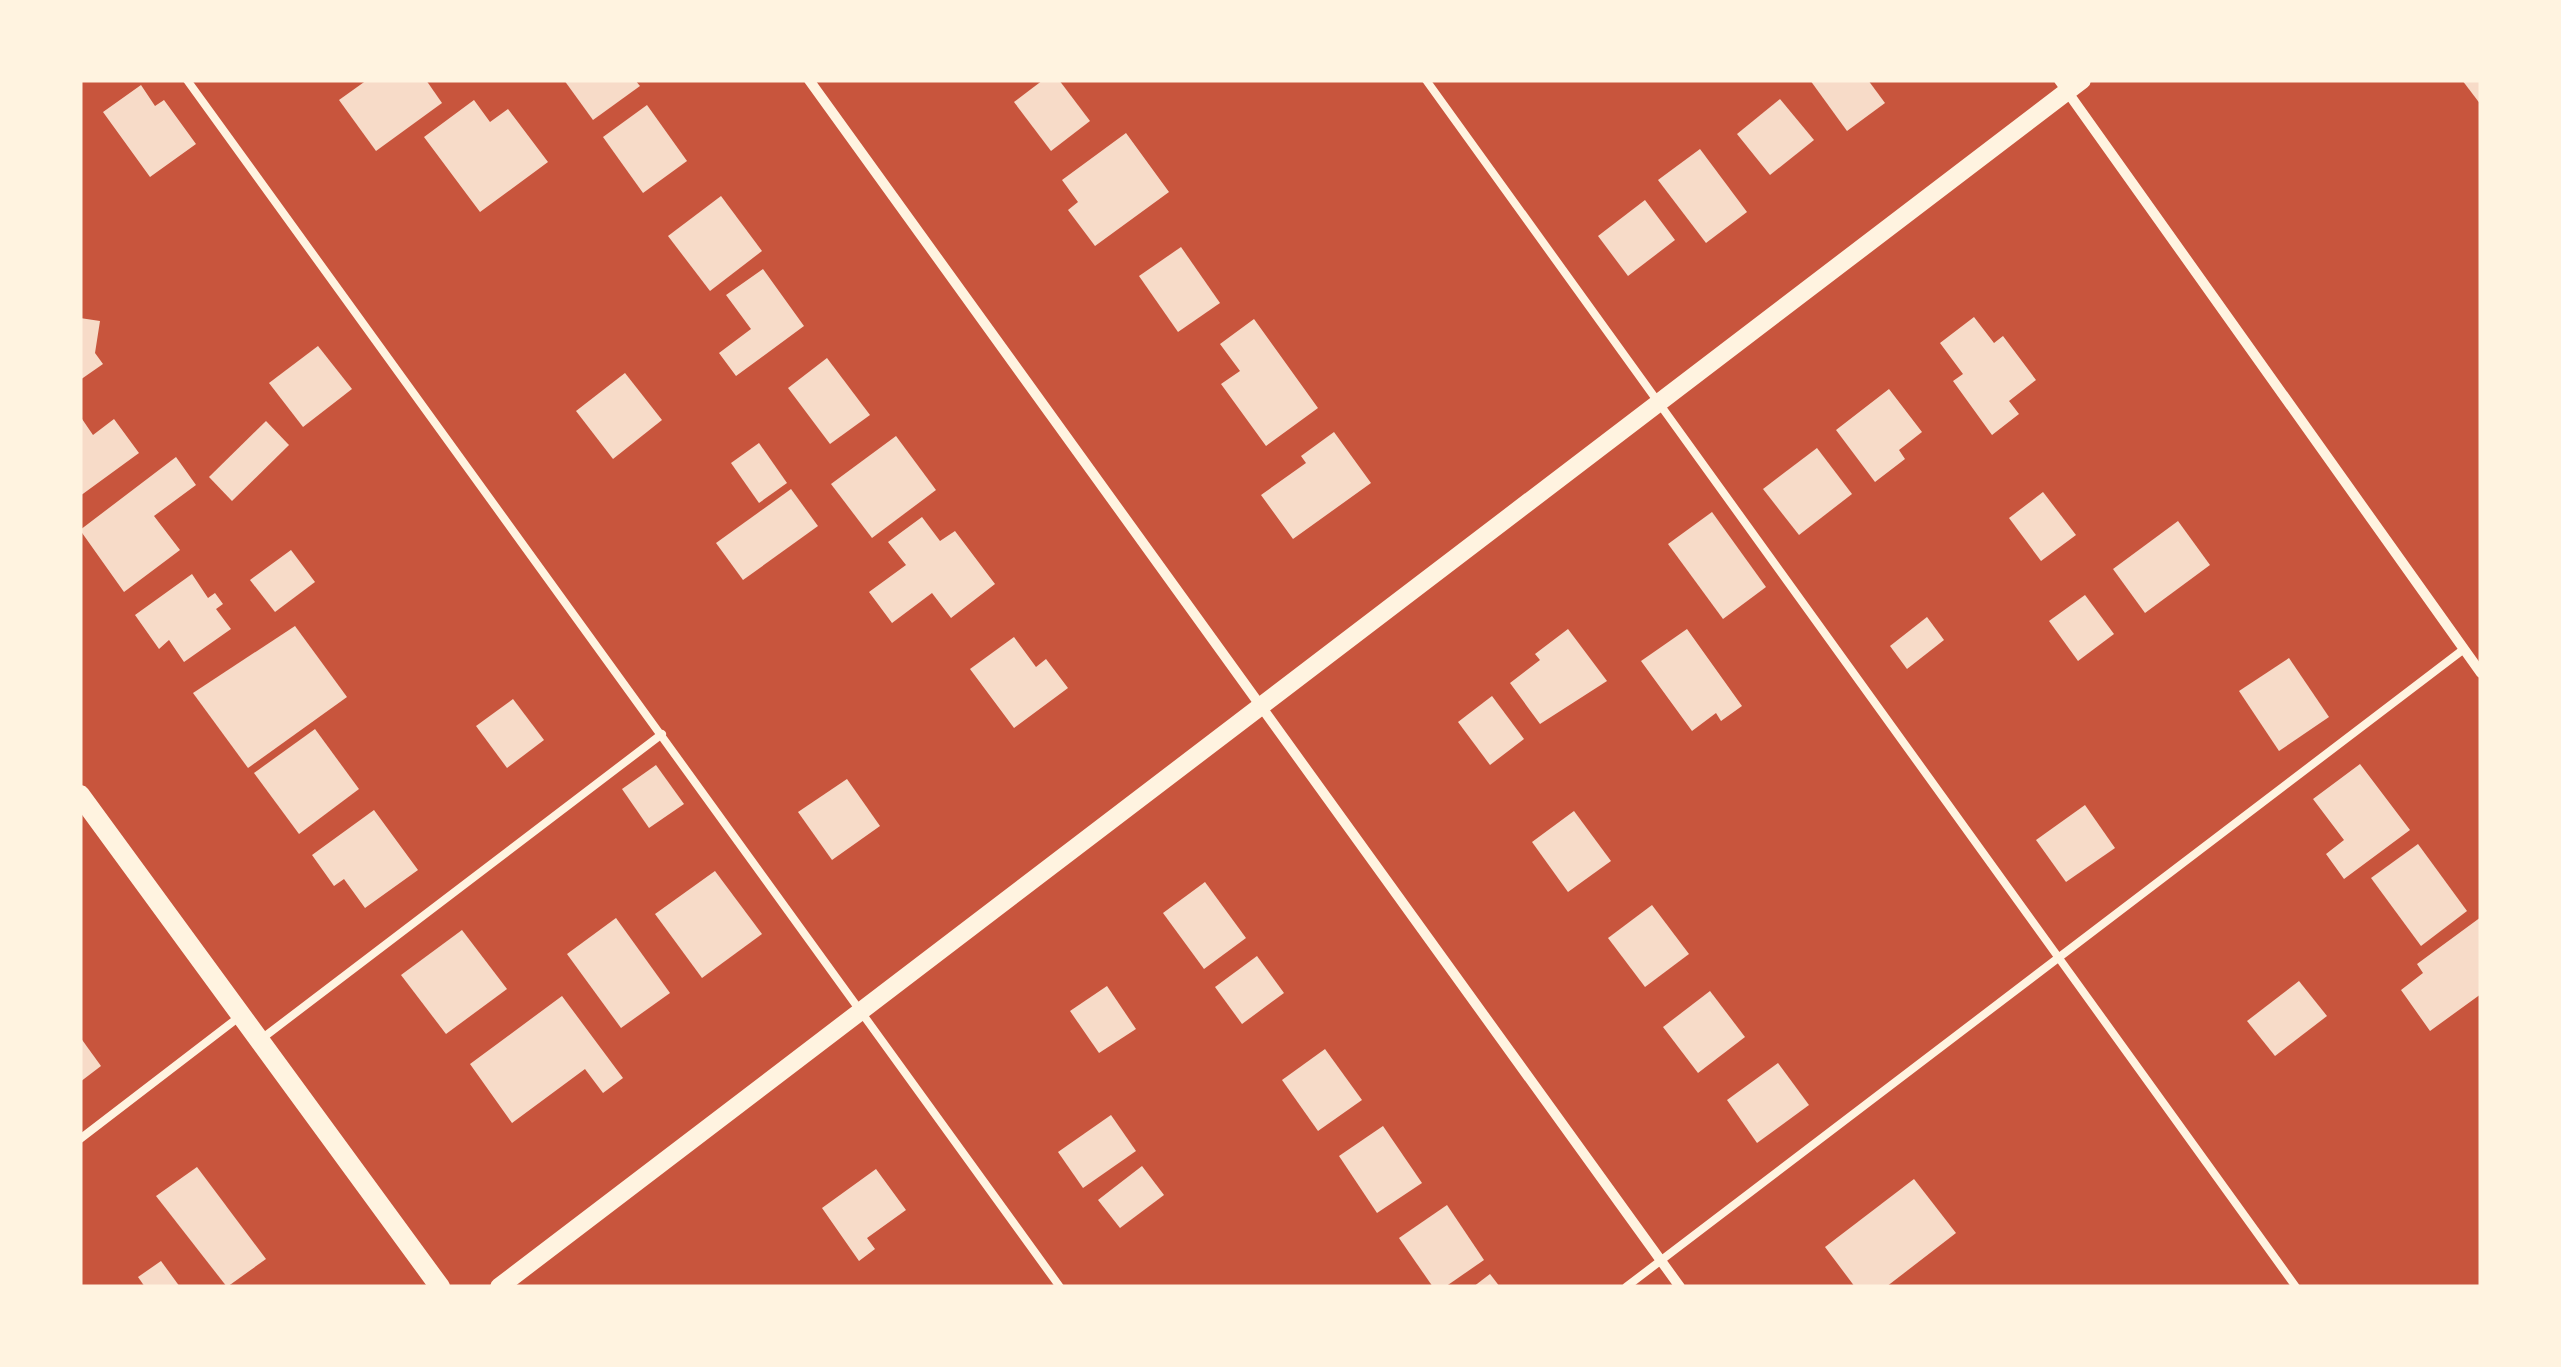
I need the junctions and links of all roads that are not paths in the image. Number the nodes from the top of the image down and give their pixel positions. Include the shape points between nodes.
1 (188, 80) edge
2 (809, 80) edge
3 (1426, 80) edge
4 (2070, 84) edge
5 (1660, 404) junction
6 (2464, 650) junction
7 (2481, 673) edge
8 (1263, 708) junction
9 (662, 734) junction
10 (80, 794) edge
11 (2059, 960) junction
12 (863, 1012) junction
13 (241, 1015) junction
14 (260, 1040) junction
15 (80, 1139) edge
16 (1662, 1261) junction
17 (440, 1287) edge
18 (500, 1287) edge
19 (1060, 1287) edge
20 (1626, 1287) edge
21 (1680, 1287) edge
22 (2296, 1287) edge

1 - 9 lane
2 - 8 street
3 - 5 lane
4 - 5 street
4 - 6 street
5 - 8 street
5 - 11 lane
6 - 7 street
6 - 11 lane
8 - 12 street
8 - 16 street
9 - 12 lane
9 - 14 lane
10 - 13 main road
11 - 16 lane
11 - 22 lane
12 - 18 street
12 - 19 lane
13 - 14 main road
13 - 15 lane
14 - 17 main road
16 - 20 lane
16 - 21 street

